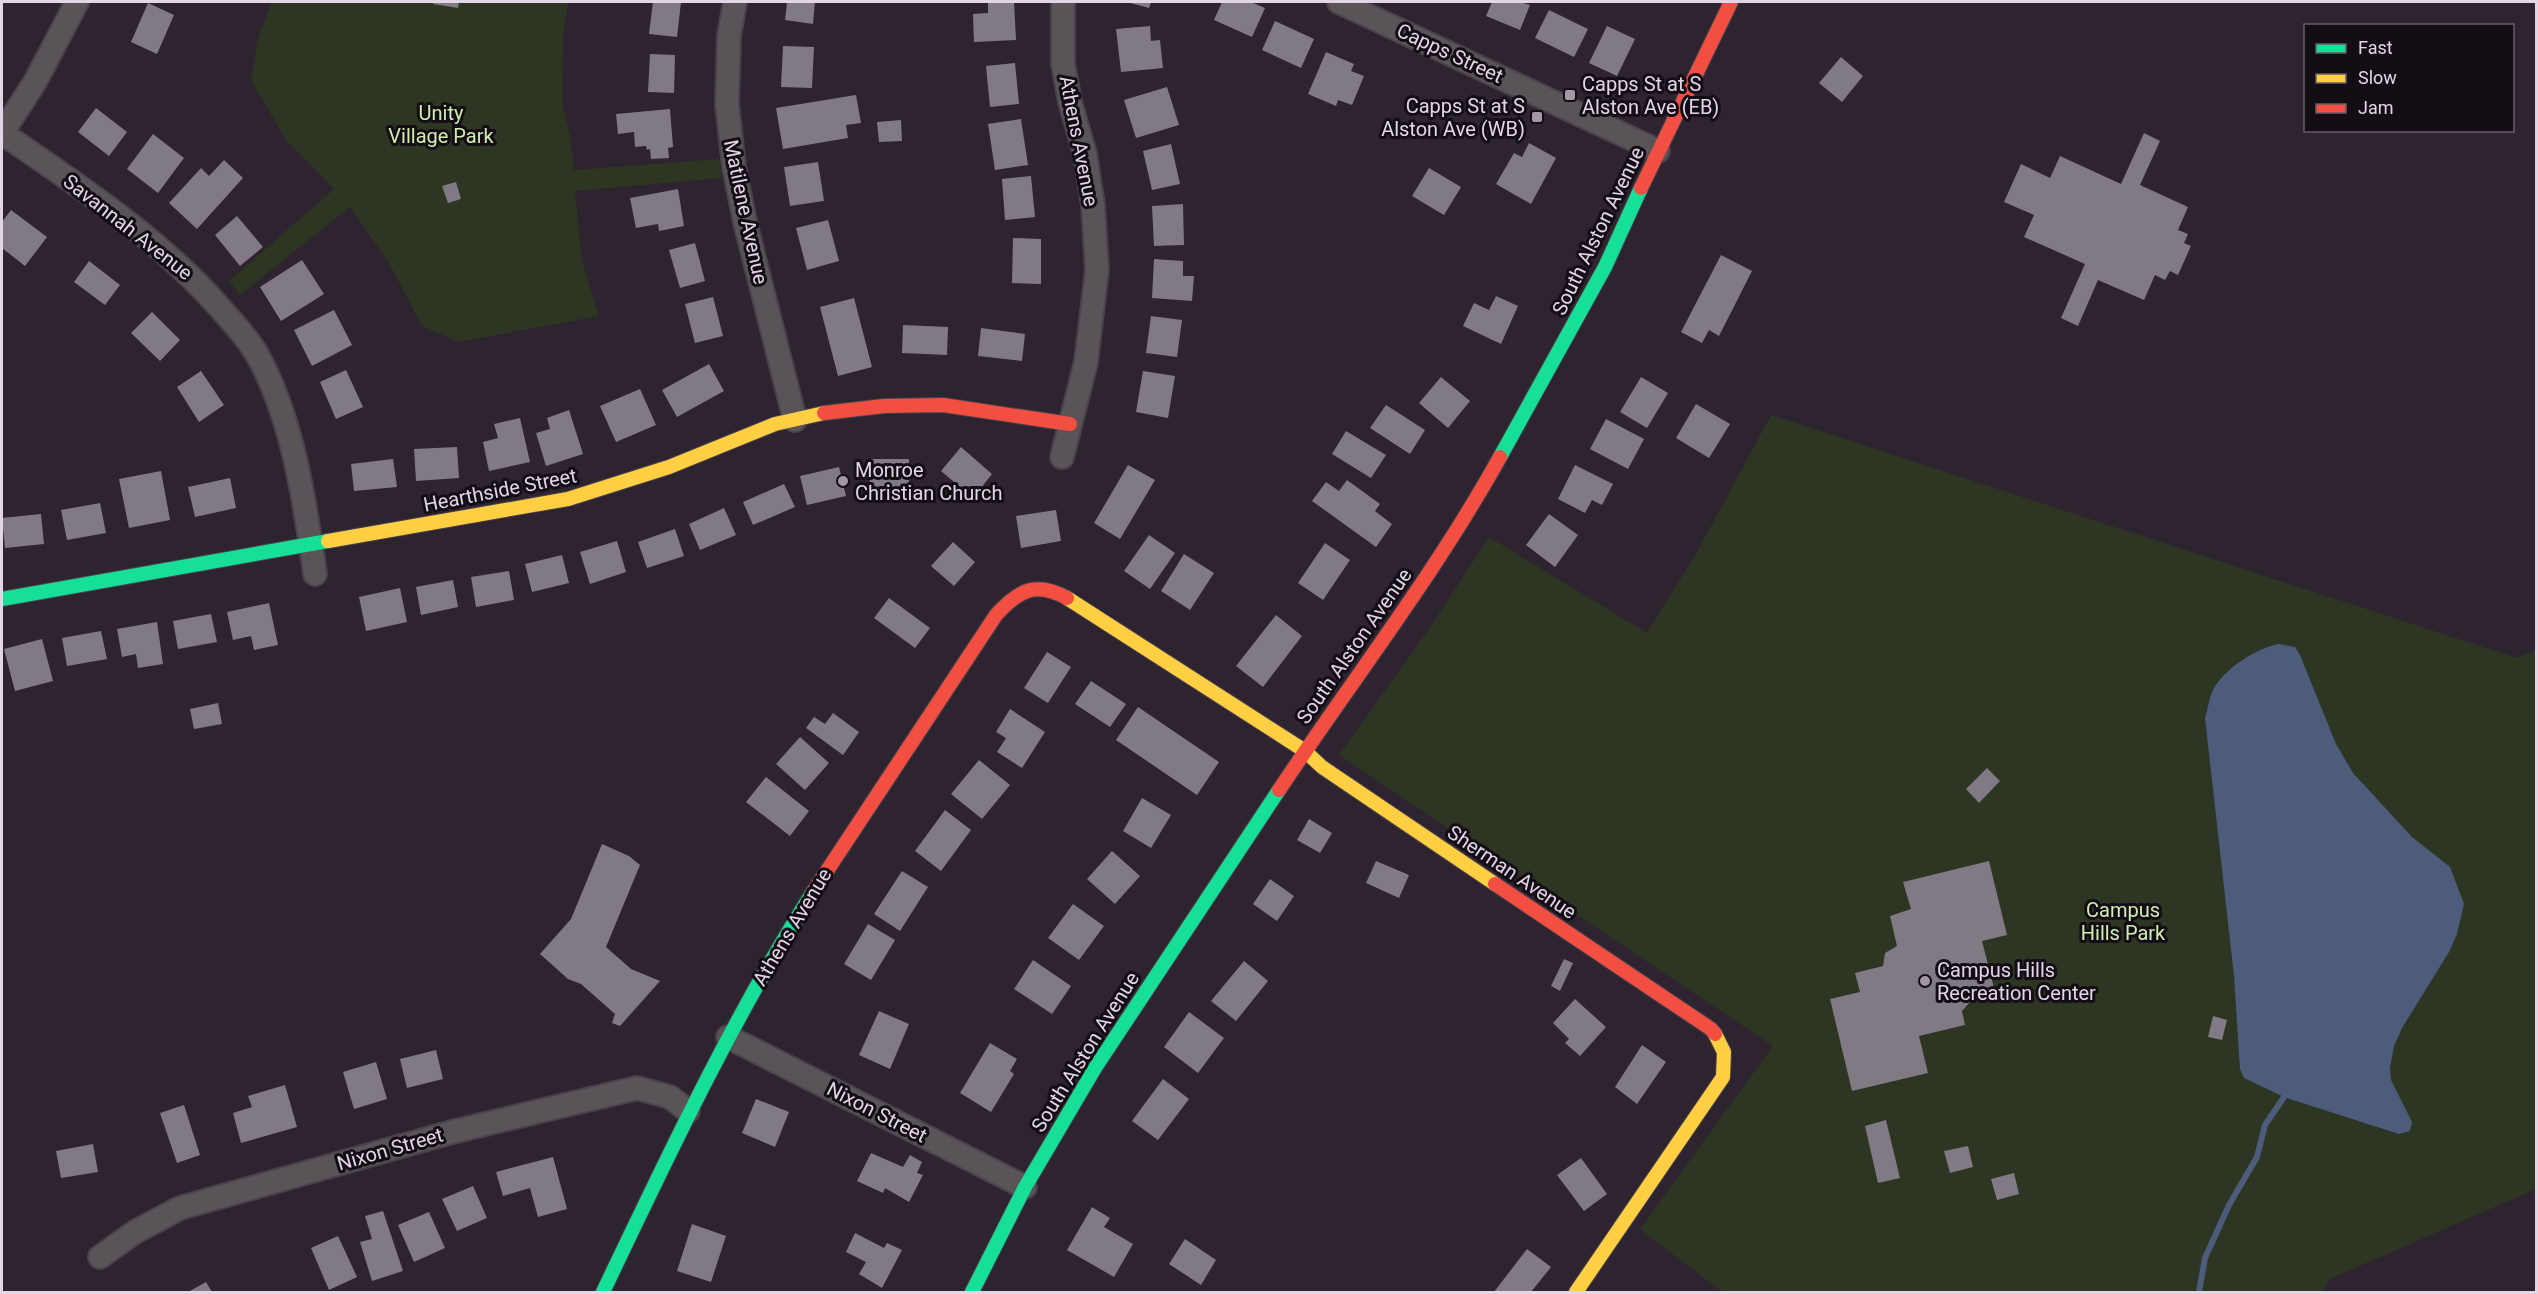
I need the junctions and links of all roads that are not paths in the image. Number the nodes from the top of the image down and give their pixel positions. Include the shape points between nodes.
1 (77, 2) edge
2 (735, 2) edge
3 (1064, 2) edge
4 (1339, 2) edge
5 (1731, 2) edge
6 (1362, 6) edge
7 (2, 133) edge
8 (1658, 151) junction
9 (795, 420) junction
10 (1070, 424) junction
11 (1062, 458) dead end
12 (311, 543) junction
13 (315, 574) dead end
14 (1025, 589) joint
15 (2, 599) edge
16 (1305, 751) junction
17 (728, 1037) junction
18 (688, 1111) junction
19 (1025, 1187) junction
20 (100, 1257) dead end
21 (603, 1293) edge
22 (972, 1293) edge
23 (1576, 1293) edge

1 - 7 street via 35,82
2 - 9 street, Matilene Avenue via 729,36 727,104 734,167
3 - 10 street, Athens Avenue via 1063,64 1085,154 1096,250 1086,362
4 - 6 street, Capps Street
5 - 8 street, South Alston Avenue
6 - 8 street, Capps Street
7 - 12 street, Savannah Avenue via 148,238 195,279 254,350 290,438
8 - 16 street, South Alston Avenue via 1605,267 1489,478 1391,632
9 - 10 street, Hearthside Street via 884,406 943,405
9 - 12 street, Hearthside Street via 568,499
10 - 11 street, Athens Avenue
12 - 13 street, Savannah Avenue
12 - 15 street, Hearthside Street
14 - 16 street, Sherman Avenue via 1045,588 1072,600
14 - 17 street, Athens Avenue via 1010,598 996,615 837,854
16 - 19 street, South Alston Avenue via 1101,1059
16 - 23 street, Sherman Avenue via 1332,774 1711,1029 1722,1043 1727,1058 1723,1077
17 - 18 street, Athens Avenue
17 - 19 street, Nixon Street
18 - 20 street, Nixon Street via 670,1097 637,1088 521,1114 180,1208 135,1232
18 - 21 street, Athens Avenue
19 - 22 street, South Alston Avenue

